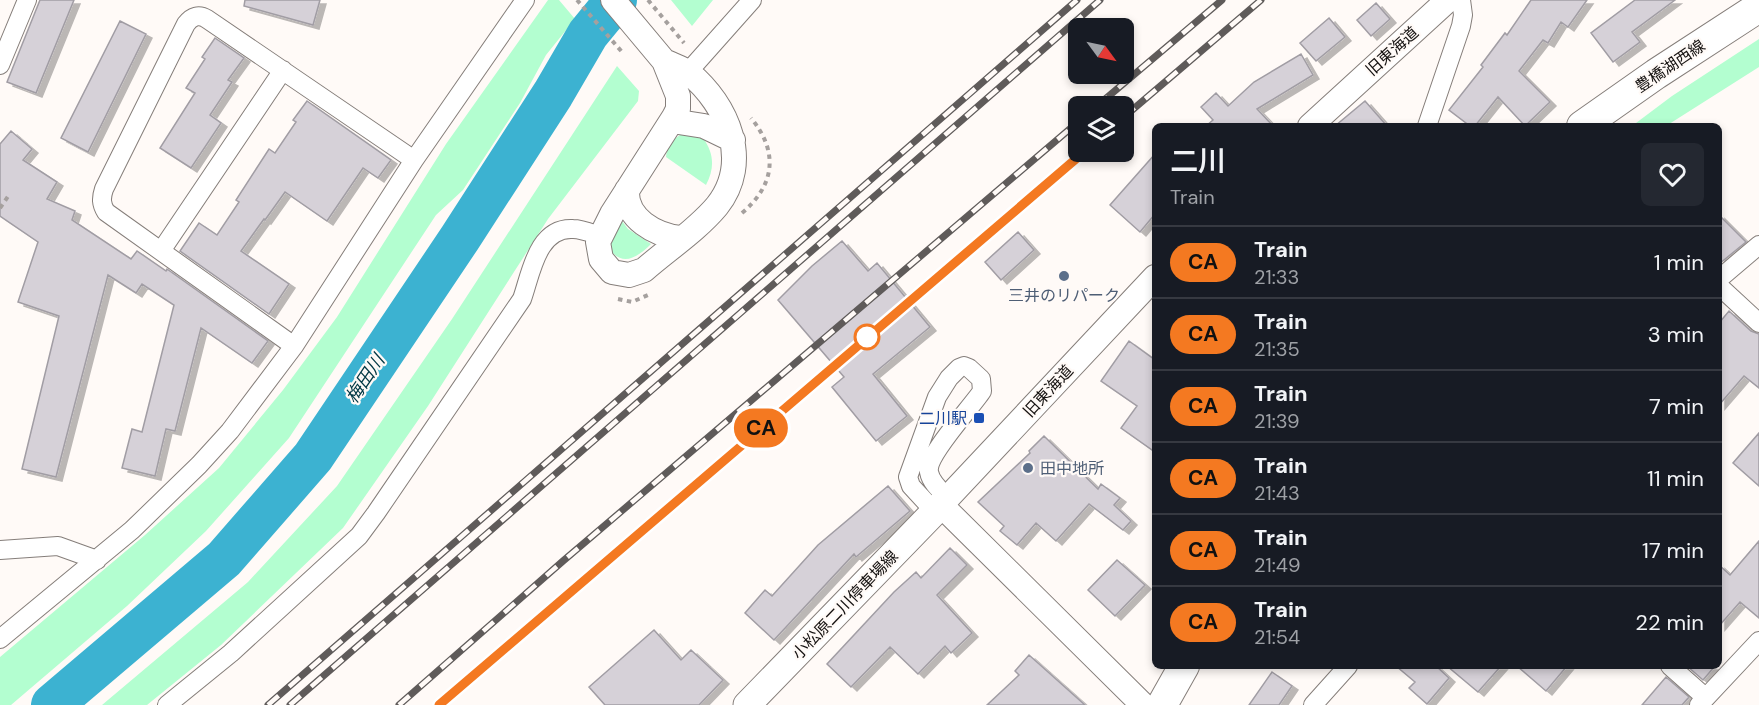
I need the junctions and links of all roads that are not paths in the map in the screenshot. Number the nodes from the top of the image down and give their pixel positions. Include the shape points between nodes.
1 (27, 0) edge
2 (525, 0) edge
3 (613, 0) edge
4 (752, 0) edge
5 (1448, 0) edge
6 (1461, 0) edge
7 (1759, 8) edge
8 (664, 61) junction
9 (0, 65) edge
10 (283, 70) junction
11 (688, 72) junction
12 (672, 121) junction
13 (1313, 123) edge
14 (1427, 123) edge
15 (1586, 123) edge
16 (733, 140) junction
17 (414, 160) junction
18 (627, 190) junction
19 (600, 236) junction
20 (681, 238) junction
21 (1759, 246) edge
22 (161, 250) junction
23 (1722, 277) edge
24 (1152, 281) edge
25 (1722, 289) edge
26 (1759, 323) edge
27 (294, 345) junction
28 (942, 505) junction
29 (0, 550) edge
30 (96, 560) junction
31 (0, 639) edge
32 (1759, 641) edge
33 (1182, 669) edge
34 (1345, 669) edge
35 (1673, 669) edge
36 (1702, 701) edge
37 (167, 705) edge
38 (747, 705) edge
39 (1143, 705) edge
40 (1162, 705) edge
41 (1313, 705) edge

1 - 9 street
2 - 17 street
3 - 8 street
4 - 11 street
5 - 13 street, 旧東海道
6 - 14 street via 1461,26
7 - 15 main road, 豊橋湖西線
8 - 11 street
8 - 12 street via 678,96 678,109
10 - 17 street
10 - 22 street
10 - 22 street via 202,17 193,17 186,24 101,201 106,212
11 - 16 street via 725,116
12 - 16 street via 704,126
12 - 18 street
16 - 20 street via 728,186 706,217
17 - 27 street
18 - 19 street
18 - 20 street via 630,206 643,224 662,235
19 - 20 street via 602,262 615,273 629,275 645,270
19 - 37 street via 566,229 548,238 535,259 522,299 359,536 231,653
21 - 23 street
22 - 27 street
24 - 28 street, 旧東海道
25 - 26 street
27 - 30 street via 199,465
28 - 28 street via 911,486 908,472 939,392 964,366 981,379 982,391 929,467
28 - 38 main road, 小松原二川停車場線
28 - 39 street
29 - 30 street via 58,546
30 - 31 street
32 - 36 street
33 - 40 main road
34 - 41 street
35 - 36 street

